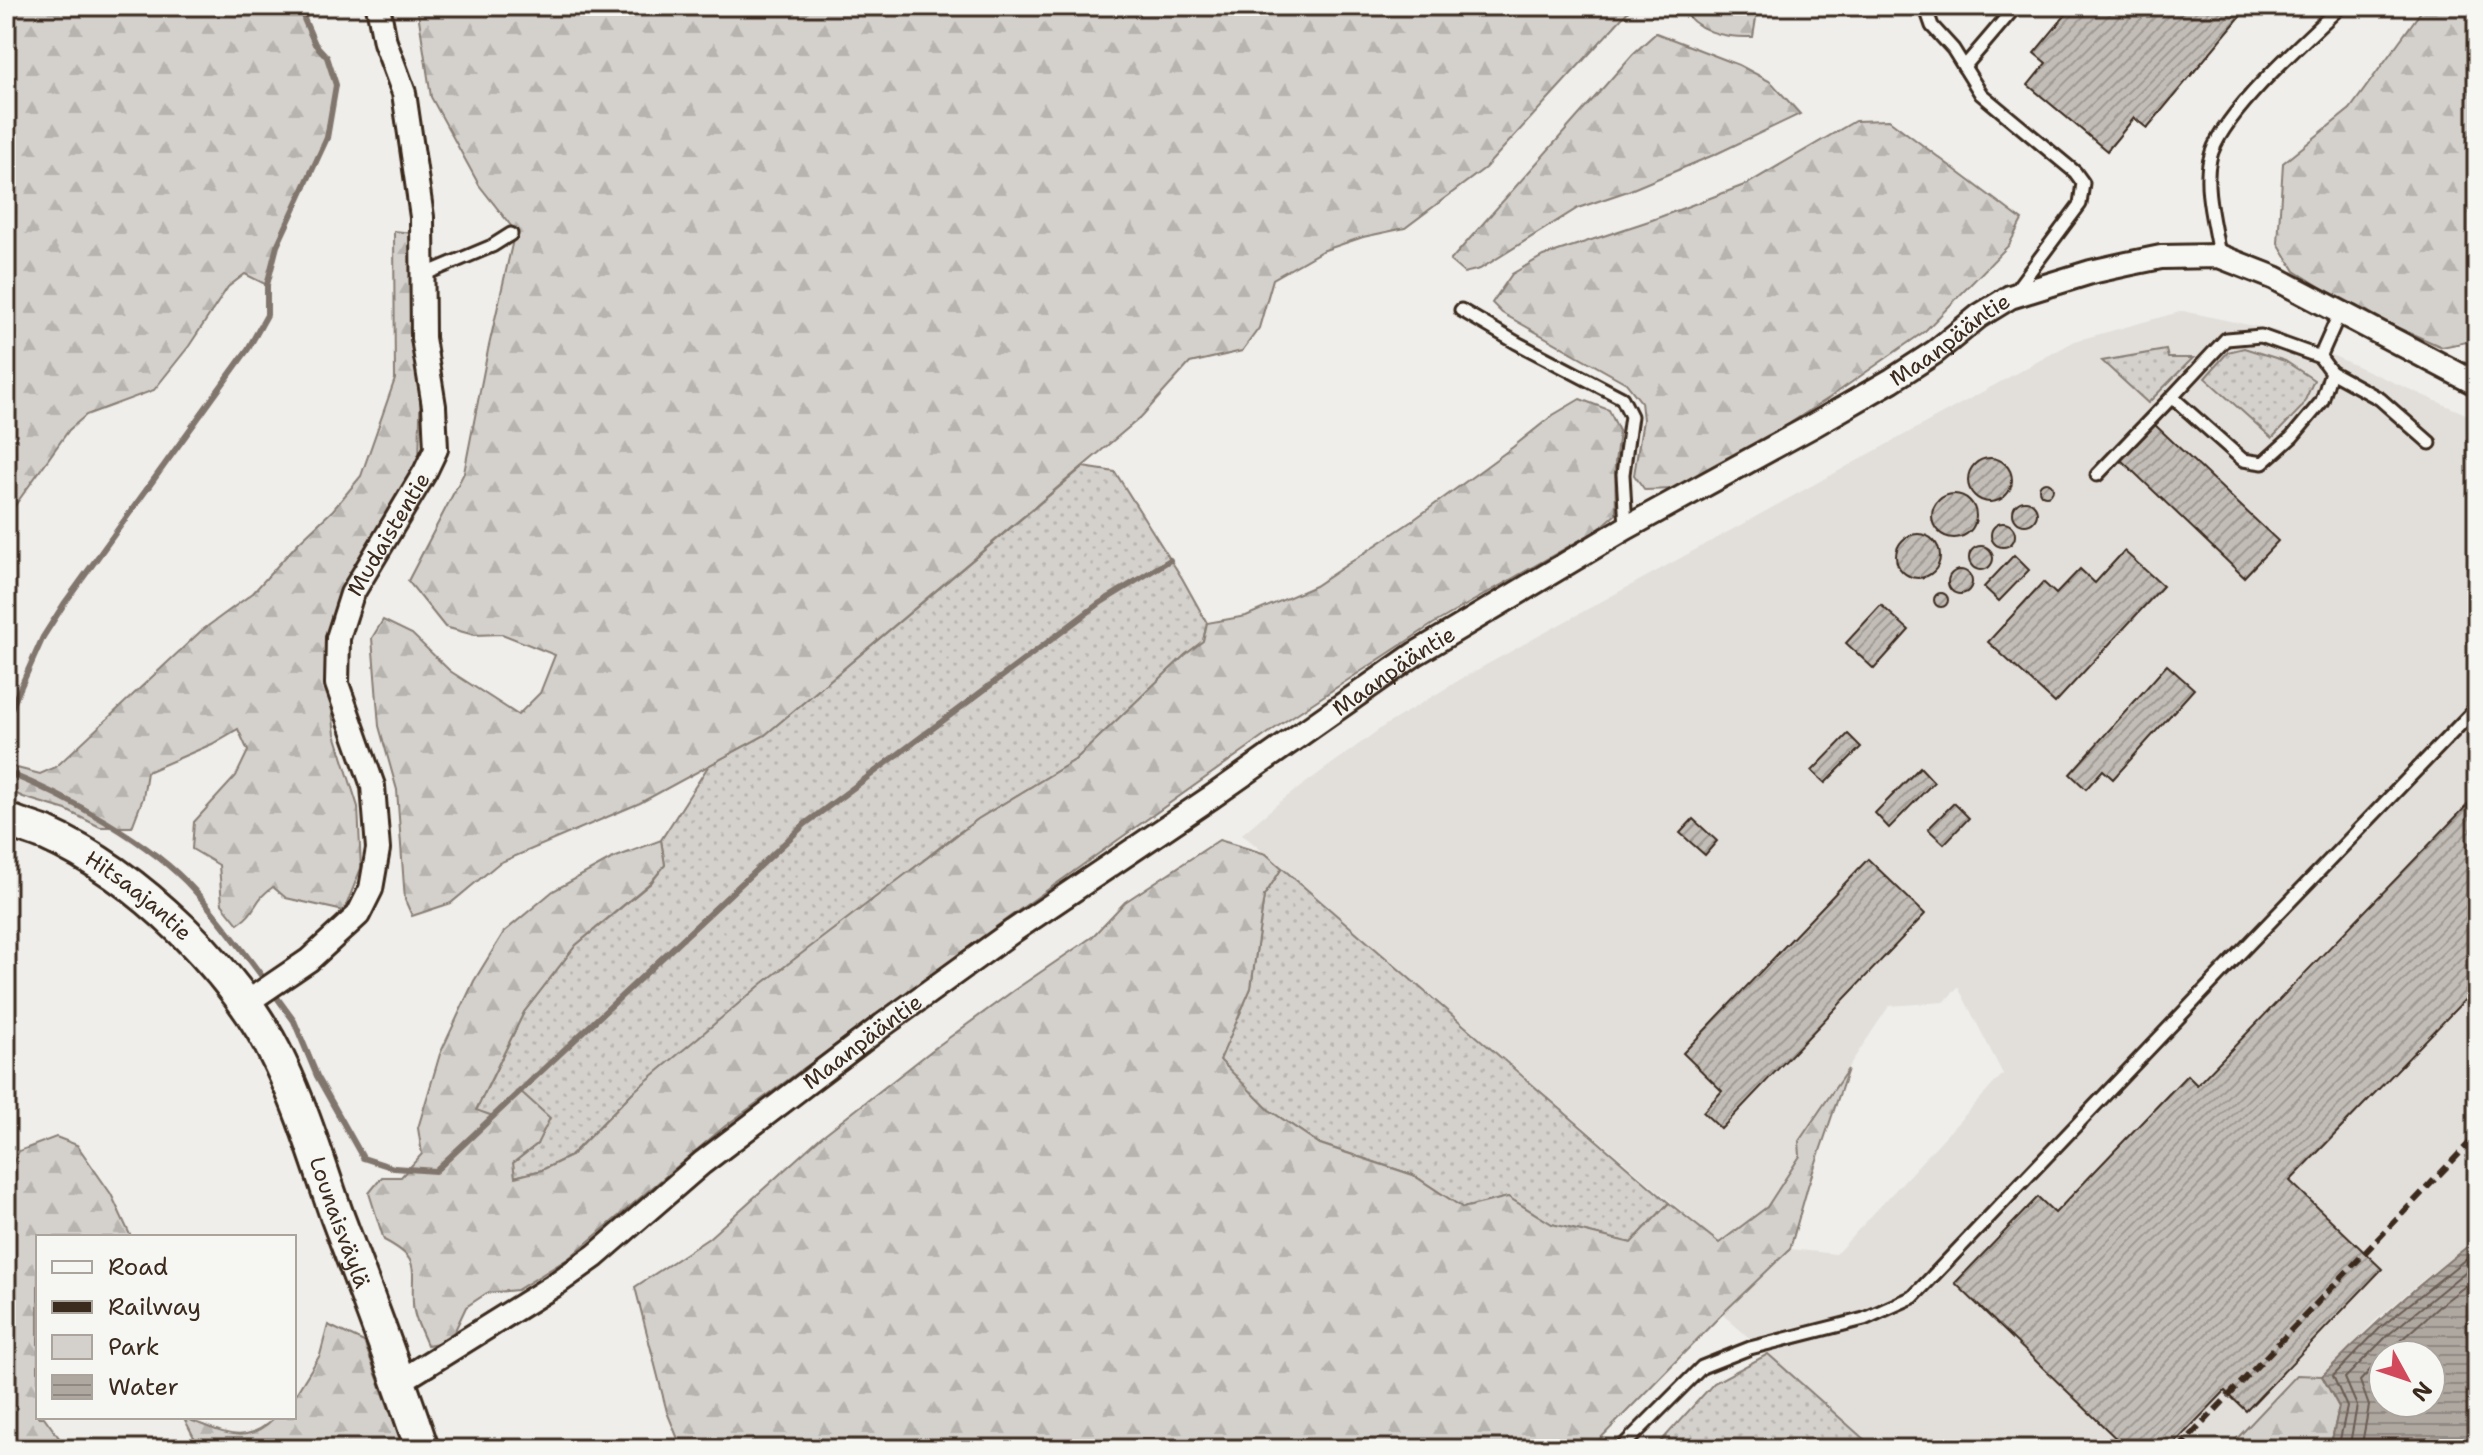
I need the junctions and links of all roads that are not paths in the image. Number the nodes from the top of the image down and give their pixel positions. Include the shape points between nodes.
1 (378, 6) edge
2 (1925, 6) edge
3 (2016, 6) edge
4 (2341, 6) edge
5 (1964, 67) junction
6 (511, 234) dead end
7 (2219, 256) junction
8 (423, 275) junction
9 (2010, 297) junction
10 (1461, 310) dead end
11 (2340, 312) junction
12 (2320, 357) junction
13 (2331, 372) junction
14 (2477, 384) edge
15 (2172, 397) junction
16 (2430, 443) dead end
17 (2097, 475) dead end
18 (1626, 528) junction
19 (2477, 707) edge
20 (6, 820) edge
21 (246, 1003) junction
22 (399, 1382) junction
23 (422, 1449) edge
24 (1620, 1449) edge

1 - 8 street, Mudaistentie via 404,93 422,217
2 - 5 lane via 1932,26
3 - 5 lane
4 - 7 lane via 2277,68 2217,138 2209,161
5 - 9 lane via 1981,94 2083,183 2080,204
6 - 8 lane
7 - 9 street, Maanpääntie via 2161,257
7 - 11 street, Maanpääntie
8 - 21 street, Mudaistentie via 423,338 436,449 352,594 338,638 337,684 373,786 378,849 371,889 358,915 309,960
9 - 18 street, Maanpääntie via 1892,380
10 - 18 lane via 1622,398 1631,416 1623,474
11 - 12 lane
11 - 14 street, Maanpääntie
12 - 13 lane
12 - 15 lane via 2261,336 2226,339
13 - 15 lane via 2322,401 2263,463 2243,460
13 - 16 lane via 2380,399
15 - 17 lane
18 - 22 street, Maanpääntie via 1415,654 1013,931 702,1163 595,1256
19 - 24 lane via 1913,1297 1864,1319 1750,1348 1702,1367
20 - 21 street, Hitsaajantie via 45,834 120,879 206,953
21 - 22 street, Lounaisväylä via 280,1062
22 - 23 street, Lounaisväylä

